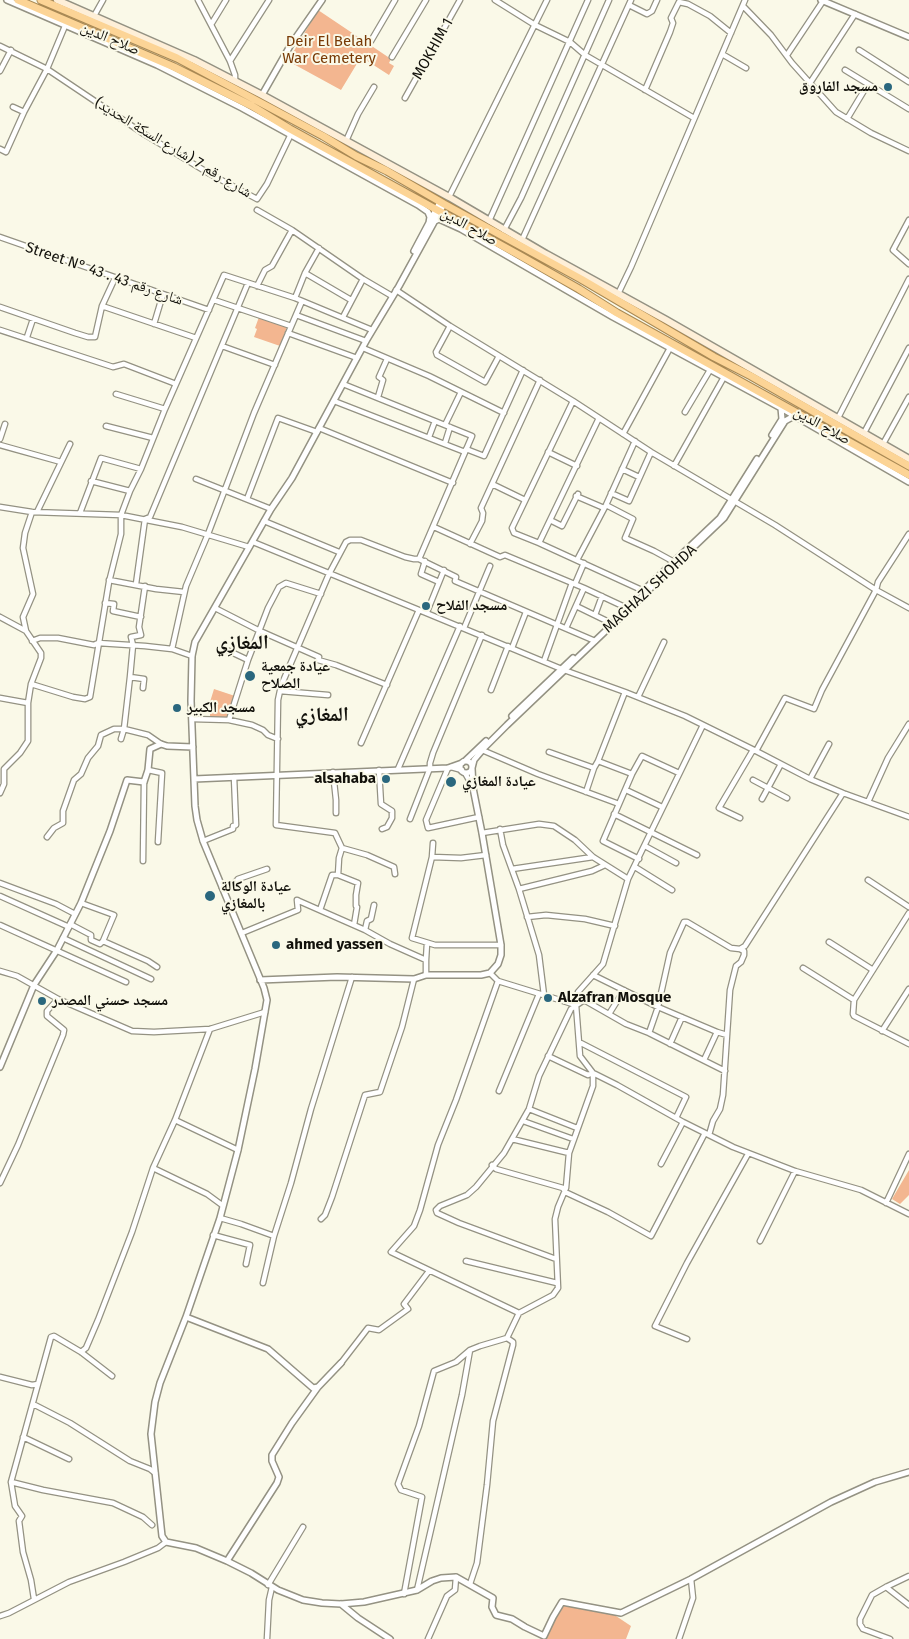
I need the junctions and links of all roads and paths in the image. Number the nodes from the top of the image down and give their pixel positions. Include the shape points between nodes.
1 (7, 0) edge
2 (18, 0) edge
3 (41, 0) edge
4 (57, 0) edge
5 (103, 0) edge
6 (198, 0) edge
7 (226, 0) edge
8 (269, 0) edge
9 (322, 0) edge
10 (395, 0) edge
11 (426, 0) edge
12 (460, 0) edge
13 (495, 0) edge
14 (547, 0) edge
15 (588, 0) edge
16 (609, 0) edge
17 (657, 0) edge
18 (822, 0) edge
19 (630, 2) edge
20 (743, 2) edge
21 (855, 14) junction
22 (94, 16) junction
23 (212, 23) junction
24 (535, 25) junction
25 (65, 26) junction
26 (731, 32) junction
27 (909, 37) edge
28 (371, 41) dead end
29 (570, 42) junction
30 (0, 46) edge
31 (11, 50) junction
32 (859, 50) dead end
33 (722, 54) junction
34 (585, 55) junction
35 (787, 55) junction
36 (392, 57) dead end
37 (230, 61) junction
38 (158, 63) junction
39 (602, 65) junction
40 (746, 68) dead end
41 (47, 70) junction
42 (845, 70) dead end
43 (0, 71) edge
44 (235, 81) junction
45 (909, 82) edge
46 (810, 83) junction
47 (868, 84) junction
48 (374, 87) dead end
49 (645, 90) junction
50 (405, 98) dead end
51 (257, 100) junction
52 (12, 107) dead end
53 (909, 109) edge
54 (24, 112) junction
55 (694, 118) junction
56 (848, 119) junction
57 (291, 134) junction
58 (346, 141) junction
59 (0, 149) edge
60 (909, 151) edge
61 (353, 165) junction
62 (449, 197) junction
63 (440, 207) junction
64 (257, 210) dead end
65 (909, 220) edge
66 (489, 221) junction
67 (432, 222) junction
68 (292, 230) junction
69 (504, 230) junction
70 (0, 237) edge
71 (522, 240) junction
72 (319, 248) junction
73 (546, 254) junction
74 (549, 263) junction
75 (909, 264) edge
76 (305, 273) junction
77 (115, 278) junction
78 (363, 279) junction
79 (909, 279) edge
80 (248, 283) junction
81 (257, 286) junction
82 (396, 290) junction
83 (163, 294) junction
84 (618, 294) junction
85 (392, 296) junction
86 (295, 298) junction
87 (214, 300) junction
88 (351, 300) junction
89 (302, 301) junction
90 (102, 306) junction
91 (0, 307) edge
92 (238, 308) junction
93 (209, 310) junction
94 (296, 315) junction
95 (343, 317) junction
96 (661, 318) junction
97 (33, 319) junction
98 (154, 324) junction
99 (291, 326) junction
100 (450, 326) junction
101 (662, 327) junction
102 (0, 330) edge
103 (372, 330) junction
104 (288, 333) junction
105 (26, 337) junction
106 (196, 338) junction
107 (366, 341) junction
108 (222, 346) junction
109 (363, 348) junction
110 (670, 348) junction
111 (909, 348) edge
112 (499, 356) junction
113 (714, 357) junction
114 (357, 358) junction
115 (387, 359) junction
116 (275, 365) junction
117 (709, 366) junction
118 (523, 370) junction
119 (724, 377) junction
120 (540, 380) junction
121 (176, 384) junction
122 (343, 384) junction
123 (461, 392) junction
124 (116, 394) dead end
125 (909, 396) edge
126 (378, 397) junction
127 (787, 397) junction
128 (334, 401) junction
129 (573, 401) junction
130 (781, 406) junction
131 (165, 410) junction
132 (685, 412) dead end
133 (504, 413) junction
134 (794, 416) junction
135 (599, 418) junction
136 (838, 418) junction
137 (435, 421) junction
138 (5, 424) dead end
139 (106, 426) dead end
140 (448, 426) junction
141 (318, 430) junction
142 (864, 433) junction
143 (623, 434) junction
144 (429, 437) junction
145 (153, 438) junction
146 (0, 439) edge
147 (634, 441) junction
148 (445, 443) junction
149 (70, 444) dead end
150 (883, 444) junction
151 (0, 445) edge
152 (465, 451) junction
153 (548, 452) junction
154 (651, 452) junction
155 (909, 459) edge
156 (61, 462) junction
157 (577, 466) junction
158 (674, 466) junction
159 (909, 466) edge
160 (141, 468) junction
161 (622, 469) junction
162 (909, 476) edge
163 (639, 477) junction
164 (196, 479) dead end
165 (91, 480) junction
166 (909, 482) edge
167 (453, 483) junction
168 (492, 484) junction
169 (225, 490) junction
170 (130, 491) junction
171 (611, 493) junction
172 (247, 499) junction
173 (526, 500) junction
174 (734, 501) junction
175 (0, 507) edge
176 (604, 507) junction
177 (271, 509) junction
178 (34, 512) junction
179 (80, 513) junction
180 (122, 515) junction
181 (145, 520) junction
182 (550, 520) junction
183 (264, 521) junction
184 (434, 527) junction
185 (208, 534) junction
186 (909, 534) edge
187 (253, 542) junction
188 (539, 543) junction
189 (470, 544) junction
190 (249, 547) junction
191 (339, 552) junction
192 (420, 558) junction
193 (577, 560) junction
194 (425, 562) junction
195 (675, 563) junction
196 (584, 564) junction
197 (490, 566) dead end
198 (444, 570) junction
199 (330, 574) junction
200 (109, 580) junction
201 (440, 582) junction
202 (574, 583) junction
203 (136, 584) junction
204 (145, 586) junction
205 (584, 588) junction
206 (876, 590) junction
207 (479, 591) junction
208 (184, 592) junction
209 (645, 592) junction
210 (321, 594) junction
211 (602, 596) junction
212 (105, 603) junction
213 (576, 606) junction
214 (215, 608) junction
215 (628, 608) junction
216 (909, 608) edge
217 (419, 610) junction
218 (427, 612) junction
219 (526, 612) junction
220 (595, 615) junction
221 (0, 617) edge
222 (141, 617) junction
223 (558, 624) junction
224 (611, 624) junction
225 (462, 627) junction
226 (566, 628) junction
227 (26, 631) junction
228 (260, 631) junction
229 (141, 635) junction
230 (482, 635) junction
231 (593, 640) junction
232 (32, 641) junction
233 (664, 642) dead end
234 (98, 643) junction
235 (132, 646) junction
236 (145, 646) junction
237 (510, 647) junction
238 (298, 648) junction
239 (172, 649) junction
240 (229, 651) dead end
241 (192, 656) junction
242 (248, 660) junction
243 (544, 661) junction
244 (562, 669) junction
245 (130, 677) junction
246 (32, 684) junction
247 (388, 685) junction
248 (143, 688) dead end
249 (491, 690) dead end
250 (280, 691) junction
251 (625, 692) junction
252 (328, 695) dead end
253 (638, 697) junction
254 (0, 698) edge
255 (28, 703) junction
256 (192, 719) junction
257 (229, 720) junction
258 (909, 724) edge
259 (703, 725) junction
260 (124, 729) junction
261 (121, 739) dead end
262 (278, 739) junction
263 (361, 743) dead end
264 (161, 744) junction
265 (829, 744) dead end
266 (193, 747) junction
267 (483, 747) junction
268 (755, 750) junction
269 (549, 752) dead end
270 (598, 761) junction
271 (463, 762) junction
272 (781, 764) junction
273 (450, 767) junction
274 (430, 768) junction
275 (472, 768) junction
276 (594, 768) junction
277 (398, 769) junction
278 (148, 770) junction
279 (379, 770) junction
280 (334, 772) junction
281 (464, 772) junction
282 (679, 773) junction
283 (632, 774) junction
284 (276, 776) junction
285 (234, 777) junction
286 (194, 779) junction
287 (810, 779) junction
288 (753, 780) dead end
289 (144, 782) junction
290 (767, 787) junction
291 (473, 788) junction
292 (626, 790) junction
293 (586, 792) junction
294 (0, 793) edge
295 (843, 793) junction
296 (786, 798) dead end
297 (762, 799) dead end
298 (868, 802) junction
299 (619, 804) junction
300 (662, 807) junction
301 (336, 813) dead end
302 (614, 814) junction
303 (479, 817) junction
304 (909, 817) edge
305 (740, 818) dead end
306 (410, 819) dead end
307 (500, 829) junction
308 (382, 830) dead end
309 (651, 831) junction
310 (482, 832) junction
311 (47, 837) dead end
312 (203, 840) junction
313 (158, 842) dead end
314 (433, 844) dead end
315 (645, 846) junction
316 (342, 848) junction
317 (486, 855) junction
318 (697, 855) dead end
319 (593, 856) junction
320 (432, 857) junction
321 (639, 859) junction
322 (144, 861) dead end
323 (676, 863) dead end
324 (605, 865) junction
325 (635, 867) junction
326 (267, 869) dead end
327 (512, 869) junction
328 (395, 874) dead end
329 (338, 875) junction
330 (628, 879) junction
331 (868, 880) dead end
332 (0, 882) edge
333 (222, 888) junction
334 (519, 889) junction
335 (672, 890) dead end
336 (0, 896) edge
337 (81, 903) junction
338 (374, 905) dead end
339 (909, 907) edge
340 (320, 910) junction
341 (909, 913) edge
342 (76, 914) junction
343 (527, 917) junction
344 (0, 925) edge
345 (354, 925) junction
346 (70, 926) junction
347 (615, 926) junction
348 (365, 930) junction
349 (242, 933) junction
350 (64, 938) junction
351 (102, 941) junction
352 (829, 942) dead end
353 (427, 943) junction
354 (501, 945) junction
355 (740, 949) junction
356 (57, 950) junction
357 (426, 960) junction
358 (157, 967) dead end
359 (803, 968) dead end
360 (0, 970) edge
361 (872, 970) junction
362 (490, 973) junction
363 (426, 975) junction
364 (593, 975) junction
365 (352, 977) junction
366 (151, 979) dead end
367 (414, 979) junction
368 (260, 980) junction
369 (498, 981) junction
370 (126, 982) dead end
371 (34, 986) junction
372 (909, 989) edge
373 (624, 990) junction
374 (541, 994) junction
375 (58, 999) junction
376 (854, 1000) junction
377 (576, 1005) junction
378 (658, 1007) junction
379 (265, 1012) junction
380 (609, 1014) junction
381 (682, 1017) junction
382 (210, 1030) junction
383 (882, 1031) junction
384 (717, 1032) junction
385 (649, 1034) junction
386 (727, 1035) junction
387 (579, 1042) junction
388 (670, 1044) junction
389 (909, 1044) edge
390 (548, 1056) junction
391 (704, 1060) junction
392 (0, 1067) edge
393 (725, 1071) junction
394 (593, 1073) junction
395 (499, 1091) dead end
396 (529, 1109) junction
397 (676, 1118) junction
398 (175, 1120) junction
399 (523, 1120) junction
400 (683, 1122) junction
401 (577, 1128) junction
402 (707, 1134) junction
403 (512, 1139) junction
404 (573, 1139) junction
405 (238, 1150) junction
406 (568, 1153) junction
407 (748, 1154) junction
408 (909, 1154) edge
409 (661, 1164) dead end
410 (492, 1165) junction
411 (153, 1168) junction
412 (795, 1171) junction
413 (0, 1183) edge
414 (565, 1192) junction
415 (886, 1203) junction
416 (222, 1205) junction
417 (909, 1214) edge
418 (220, 1218) junction
419 (321, 1219) dead end
420 (213, 1235) junction
421 (274, 1236) junction
422 (760, 1241) dead end
423 (556, 1259) junction
424 (466, 1261) dead end
425 (246, 1264) dead end
426 (429, 1271) junction
427 (262, 1283) dead end
428 (557, 1283) junction
429 (520, 1313) junction
430 (186, 1317) junction
431 (507, 1338) junction
432 (687, 1339) dead end
433 (470, 1350) junction
434 (81, 1352) junction
435 (341, 1364) joint
436 (112, 1376) dead end
437 (0, 1377) edge
438 (38, 1384) junction
439 (318, 1387) junction
440 (33, 1404) junction
441 (23, 1437) junction
442 (69, 1459) dead end
443 (909, 1472) edge
444 (155, 1473) junction
445 (12, 1482) junction
446 (152, 1525) dead end
447 (303, 1527) dead end
448 (166, 1542) junction
449 (227, 1561) junction
450 (909, 1576) edge
451 (456, 1577) junction
452 (691, 1579) junction
453 (470, 1584) junction
454 (270, 1586) junction
455 (886, 1587) junction
456 (417, 1590) junction
457 (404, 1594) junction
458 (34, 1599) junction
459 (342, 1604) junction
460 (909, 1605) edge
461 (0, 1616) edge
462 (880, 1637) edge
463 (267, 1639) edge
464 (390, 1639) edge
465 (428, 1639) edge
466 (679, 1639) edge
467 (890, 1639) edge

1 - 25 street
2 - 38 highway, صلاح الدين
3 - 51 highway, صلاح الدين via 177,58
4 - 22 main road
5 - 22 street
6 - 23 street
7 - 23 street
8 - 37 street
9 - 51 street
10 - 28 street
11 - 36 street
12 - 50 street, MOKHIM 1
13 - 24 street
14 - 24 street
15 - 29 street
16 - 34 street
17 - 19 street via 647,14
18 - 21 street
18 - 35 street
19 - 39 street
20 - 26 street
20 - 35 street
21 - 27 street
21 - 46 street
22 - 44 main road
23 - 37 street
24 - 29 street
24 - 62 street
25 - 38 street
25 - 41 street
26 - 33 street
26 - 49 street via 710,16 679,2 670,18 674,24
29 - 34 street
29 - 66 street
30 - 31 street, شارع رقم 7 (شارع السكة الحديد)
31 - 41 street, شارع رقم 7 (شارع السكة الحديد)
31 - 43 street
32 - 45 street
33 - 40 street
33 - 55 street
34 - 39 street
34 - 69 street
35 - 46 street
37 - 44 street
38 - 51 highway, صلاح الدين
38 - 57 street
39 - 49 street
39 - 71 street
41 - 54 street
41 - 57 street, شارع رقم 7 (شارع السكة الحديد) via 144,134 257,199
42 - 47 street
44 - 51 main road
46 - 56 street via 836,112
47 - 53 street
47 - 56 street
48 - 58 street
49 - 55 street
51 - 58 main road
51 - 61 highway, صلاح الدين
51 - 63 highway, صلاح الدين via 387,171
52 - 54 street
54 - 59 street via 6,152
55 - 84 street
56 - 60 street via 871,134
57 - 61 street
58 - 62 main road
61 - 63 highway, صلاح الدين
61 - 67 street via 424,208
62 - 66 main road
63 - 67 street
63 - 74 highway, صلاح الدين
63 - 117 highway, صلاح الدين
64 - 68 street
65 - 75 street via 893,250
66 - 69 main road
67 - 82 street
67 - 110 street via 439,219 455,226
68 - 72 street
68 - 81 street
69 - 71 main road
70 - 77 street, Street N° 43 . شارع رقم 43
71 - 73 main road
72 - 76 street
72 - 78 street
73 - 74 highway
73 - 84 main road
74 - 101 highway, صلاح الدين
76 - 86 street
76 - 88 street
77 - 83 street, Street N° 43 . شارع رقم 43
77 - 90 street
78 - 85 street
78 - 88 street
79 - 136 street
80 - 81 street
80 - 87 street via 224,275
80 - 92 street
81 - 86 street
82 - 85 street
82 - 100 street
83 - 93 street, Street N° 43 . شارع رقم 43
83 - 98 street
84 - 96 main road
85 - 103 street
86 - 89 street
87 - 92 street
87 - 93 street
88 - 95 street
89 - 94 street
89 - 95 street
90 - 97 street via 95,337
90 - 98 street
91 - 97 street
92 - 99 street
92 - 108 street
93 - 106 street
94 - 99 street
94 - 107 street
95 - 103 street
96 - 101 highway
96 - 136 main road
97 - 105 street
98 - 106 street
99 - 104 street
100 - 112 street
100 - 112 street via 437,355 485,382
101 - 113 highway, صلاح الدين
102 - 105 street
103 - 107 street
104 - 114 street
104 - 116 street
105 - 121 street via 113,366 124,364
106 - 121 street
107 - 109 street
108 - 116 street
108 - 181 street via 150,518
109 - 114 street
109 - 115 street
110 - 117 street
110 - 143 street
111 - 142 street
112 - 118 street
113 - 117 highway
113 - 127 highway, صلاح الدين
114 - 122 street
115 - 123 street
115 - 126 street via 379,377 383,380
116 - 169 street
117 - 119 street
117 - 130 highway, صلاح الدين
117 - 132 street
118 - 120 street
118 - 133 street
119 - 130 street
119 - 158 street
120 - 129 street
120 - 168 street
121 - 131 street
122 - 126 street
122 - 128 street
123 - 133 street
123 - 140 street
124 - 131 street
125 - 150 street
126 - 137 street
127 - 130 highway via 787,402
127 - 159 highway, صلاح الدين
128 - 141 street
128 - 144 street
129 - 135 street
129 - 153 street
130 - 134 street
130 - 162 highway, صلاح الدين
130 - 174 street, MAGHAZI SHOHDA via 782,419
131 - 145 street
133 - 152 street via 484,456
134 - 166 street
134 - 174 street, MAGHAZI SHOHDA via 785,421
135 - 143 street
135 - 157 street
136 - 142 main road
137 - 140 street
137 - 144 street
138 - 146 street
139 - 145 street
140 - 148 street
140 - 152 street via 472,436
141 - 167 street
141 - 172 street via 278,418
141 - 177 street
142 - 150 main road
143 - 147 street
144 - 148 street
145 - 160 street
147 - 154 street
147 - 161 street
148 - 152 street
149 - 156 street
150 - 155 main road
151 - 156 street
152 - 167 street
153 - 157 street
153 - 173 street
154 - 158 street
154 - 163 street
156 - 178 street
157 - 182 street
158 - 174 street
160 - 165 street via 101,458
160 - 170 street
161 - 163 street
161 - 171 street
163 - 171 street via 629,501
164 - 169 street
165 - 170 street
165 - 179 street
167 - 184 street
168 - 173 street
168 - 189 street via 482,508 482,521
169 - 172 street
169 - 185 street
170 - 180 street
171 - 176 street
172 - 177 street
173 - 188 street via 512,528 514,533
174 - 195 street, MAGHAZI SHOHDA via 724,518
174 - 206 street
175 - 178 street
176 - 182 street via 577,495 562,526
176 - 193 street
176 - 195 street via 633,519 625,538
177 - 183 street
178 - 179 street
178 - 227 street via 23,548 33,594 23,618
179 - 180 street
180 - 181 street
180 - 200 street via 121,534
181 - 185 street
181 - 203 street
182 - 188 street
183 - 187 street
183 - 191 street
184 - 189 street
184 - 192 street
185 - 190 street
185 - 208 street
186 - 206 street
187 - 190 street
187 - 199 street
188 - 193 street
189 - 202 street
190 - 214 street
191 - 192 street via 346,542 356,539 414,559
191 - 199 street
192 - 194 street
193 - 196 street
194 - 198 street
194 - 201 street via 421,574
195 - 209 street, MAGHAZI SHOHDA
196 - 202 street
196 - 209 street
197 - 207 street
198 - 201 street
198 - 207 street via 456,577 455,581
199 - 210 street
199 - 217 street
200 - 203 street
200 - 212 street
201 - 218 street
202 - 205 street
202 - 223 street
203 - 204 street
204 - 208 street
204 - 222 street
205 - 211 street
205 - 213 street
206 - 216 street
206 - 268 street via 814,710 785,698
207 - 219 street
207 - 225 street
208 - 239 street
209 - 215 street, MAGHAZI SHOHDA
210 - 228 street via 286,583 279,586
210 - 238 street
211 - 215 street
211 - 220 street
212 - 222 street via 114,604 113,611
212 - 234 street
213 - 220 street
213 - 226 street
214 - 228 street
214 - 241 street via 195,642
215 - 224 street, MAGHAZI SHOHDA
217 - 218 street
217 - 247 street
218 - 225 street
219 - 223 street
219 - 237 street
220 - 224 street
221 - 227 street
222 - 229 street
223 - 226 street
223 - 243 street
224 - 231 street, MAGHAZI SHOHDA
225 - 230 street
225 - 277 street
226 - 231 street
227 - 232 street
228 - 238 street
228 - 242 street
229 - 235 street via 131,637
229 - 236 street via 144,635
230 - 237 street
230 - 274 street via 433,753
231 - 244 street, MAGHAZI SHOHDA
232 - 234 street via 58,638
232 - 246 street via 41,658
233 - 253 street
234 - 235 street
234 - 246 street via 89,698 73,697
235 - 236 street
235 - 245 street
236 - 239 street
237 - 243 street
237 - 249 street
238 - 247 street via 319,657 318,660
238 - 250 street
239 - 241 street
240 - 242 street
241 - 256 street
242 - 257 street
243 - 244 street
244 - 251 street
244 - 267 street, MAGHAZI SHOHDA
245 - 248 street via 144,679
245 - 260 street
246 - 255 street
247 - 263 street
250 - 252 street
250 - 262 street
251 - 253 street
251 - 270 street
253 - 259 street
254 - 255 street
255 - 294 street via 28,741 4,769
256 - 257 street
256 - 266 street
257 - 262 street via 252,725
258 - 298 street via 888,758
259 - 268 street
259 - 282 street
260 - 261 street
260 - 264 street via 148,735
260 - 311 street via 114,729 101,735 98,746 74,780 62,823
262 - 284 street
264 - 266 street
264 - 278 street via 150,749
265 - 287 street
266 - 286 street
267 - 271 street, MAGHAZI SHOHDA
267 - 275 street
267 - 293 street via 538,774
268 - 272 street
268 - 305 street via 719,808
269 - 276 street
270 - 276 street
270 - 283 street
271 - 273 street
271 - 275 street via 470,762
271 - 281 street
272 - 287 street
272 - 290 street
273 - 274 street
273 - 281 street
273 - 303 street via 426,820 428,828
274 - 277 street
274 - 306 street
275 - 281 street
275 - 291 street
276 - 293 street
277 - 279 street
278 - 289 street
278 - 313 street via 162,773
279 - 280 street
279 - 308 street via 382,804 392,811 392,818
280 - 284 street
280 - 301 street
281 - 291 street
282 - 283 street via 642,756
282 - 300 street
283 - 292 street
284 - 285 street
284 - 316 street via 276,825 335,833
285 - 286 street
285 - 312 street via 236,825
286 - 312 street via 197,820
287 - 295 street
288 - 290 street
289 - 322 street
289 - 337 street via 127,780
290 - 296 street
290 - 297 street
291 - 303 street
292 - 299 street
292 - 300 street
293 - 299 street
295 - 298 street
295 - 355 street via 752,938
298 - 304 street
299 - 302 street
300 - 309 street
302 - 309 street
302 - 321 street via 602,842
303 - 310 street
307 - 310 street
307 - 319 street via 539,824 554,826
307 - 327 street
309 - 315 street
309 - 318 street
310 - 317 street
312 - 333 street
314 - 320 street
315 - 321 street
315 - 323 street
316 - 328 street via 394,868
316 - 329 street
317 - 320 street
317 - 354 street
319 - 324 street
319 - 327 street
320 - 353 street via 412,938
321 - 325 street
324 - 330 street
324 - 334 street
325 - 330 street
325 - 335 street
326 - 333 street
327 - 334 street
329 - 340 street via 332,875
329 - 345 street via 358,883
330 - 347 street
331 - 339 street
332 - 342 street
333 - 349 street
334 - 343 street
336 - 346 street
337 - 342 street
337 - 351 street via 114,915
338 - 348 street
340 - 345 street
340 - 349 street via 297,900 298,910
341 - 361 street
342 - 346 street
343 - 347 street via 546,915 586,919
343 - 374 street via 539,955
344 - 356 street
345 - 348 street
346 - 350 street
346 - 351 street via 91,935 91,940 100,944
347 - 364 street via 603,964
348 - 357 street
349 - 368 street
350 - 356 street
350 - 366 street
351 - 358 street
352 - 361 street
353 - 354 street
353 - 357 street
354 - 362 street via 498,964
355 - 378 street via 731,948 684,922 670,953
355 - 386 street via 744,955 736,966 730,990
356 - 370 street
356 - 371 street
357 - 363 street
359 - 376 street
360 - 371 street
361 - 376 street
362 - 363 street
362 - 369 street
363 - 367 street
364 - 373 street
364 - 377 street via 578,992
365 - 367 street
365 - 368 street
365 - 421 street
367 - 419 street via 380,1092 365,1095 332,1197
368 - 379 street via 267,1000
369 - 374 street
369 - 426 street via 438,1145 414,1226 391,1252
371 - 375 street
371 - 392 street
372 - 383 street
373 - 378 street
373 - 380 street
374 - 377 street
374 - 395 street
375 - 382 street via 132,1031
375 - 413 street via 47,1011 47,1016 64,1030 63,1035
376 - 383 street via 852,1014
377 - 380 street via 584,1000
377 - 387 street
377 - 390 street
378 - 381 street
378 - 385 street
379 - 382 street
379 - 405 street
380 - 385 street
381 - 384 street
381 - 388 street
382 - 398 street
383 - 389 street
384 - 386 street
384 - 391 street
385 - 388 street
386 - 393 street
387 - 394 street via 580,1056
387 - 397 street via 686,1097
388 - 391 street
390 - 394 street via 588,1075
390 - 396 street
391 - 393 street
393 - 402 street via 720,1109
394 - 397 street
394 - 401 street via 593,1086
396 - 399 street
396 - 401 street
397 - 400 street
398 - 405 street
398 - 411 street
399 - 403 street
399 - 404 street
400 - 402 street
400 - 409 street
401 - 404 street
402 - 407 street
402 - 414 street via 650,1236
403 - 406 street
403 - 410 street
404 - 406 street
405 - 416 street
406 - 414 street
407 - 412 street
407 - 432 street via 655,1326
408 - 415 street
410 - 414 street via 496,1169 559,1186
410 - 423 street via 471,1191 440,1206 436,1213
411 - 416 street via 207,1194
411 - 434 street via 98,1320 86,1348
412 - 415 street via 861,1190
412 - 422 street
414 - 423 street via 555,1220
415 - 417 street
416 - 418 street
418 - 420 street
418 - 421 street
420 - 425 street via 250,1245
420 - 430 street
421 - 427 street
423 - 428 street
424 - 428 street
426 - 429 street
426 - 435 street via 404,1304 408,1309 378,1330 368,1328
428 - 429 street via 558,1288 553,1295
429 - 431 street
430 - 439 street via 268,1349 313,1388
430 - 444 street via 155,1402 151,1434
431 - 433 street
431 - 453 street via 513,1345 492,1421 477,1563
433 - 456 street
433 - 457 street via 456,1362 434,1370 399,1480 401,1490 422,1497
434 - 436 street
434 - 438 street via 51,1337
435 - 439 street
437 - 438 street
438 - 440 street
439 - 449 street via 272,1455 279,1476 277,1482
440 - 441 street
440 - 444 street
441 - 442 street
441 - 445 street
443 - 452 street via 875,1482 831,1502
444 - 448 street via 162,1536
445 - 446 street via 113,1503 143,1517
445 - 458 street via 15,1506 22,1516 18,1521
447 - 454 street
448 - 449 street via 196,1548
448 - 458 street
449 - 454 street
450 - 455 street
451 - 453 street
451 - 456 street via 432,1581
451 - 465 street via 455,1590 447,1596
452 - 453 street via 621,1613 562,1602 544,1636 512,1618 496,1614 492,1607 493,1598
452 - 466 street via 693,1598
454 - 459 street via 303,1600
454 - 463 street
455 - 460 street
455 - 462 street via 872,1595 860,1619 862,1629
456 - 457 street
457 - 459 street
458 - 461 street
459 - 464 street
462 - 467 street

